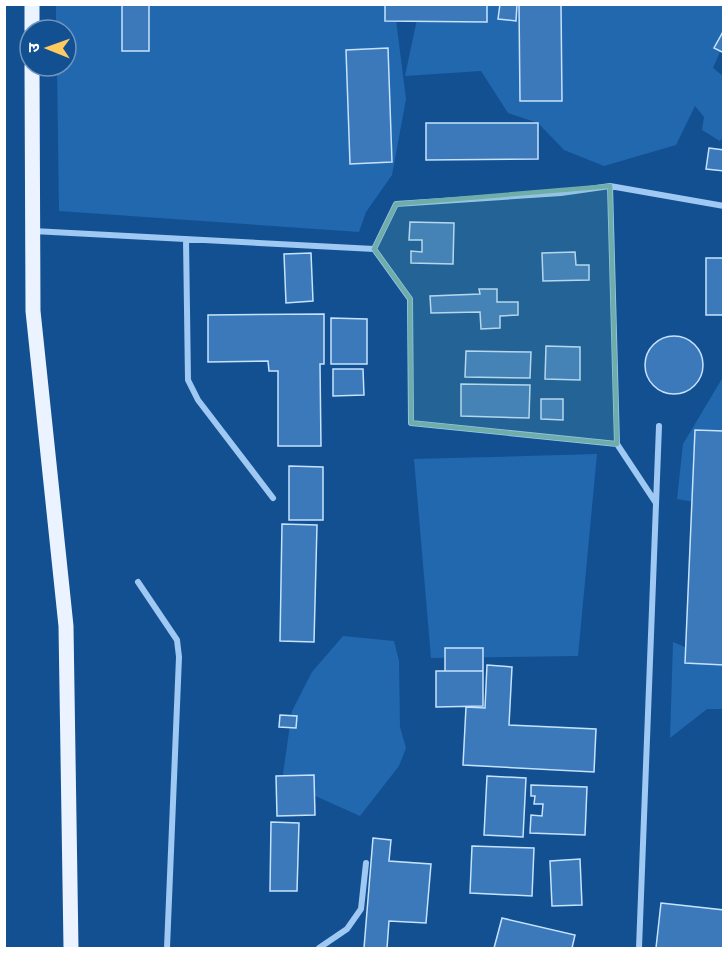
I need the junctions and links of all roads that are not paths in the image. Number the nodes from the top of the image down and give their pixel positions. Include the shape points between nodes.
1 (32, 78) edge
2 (610, 186) junction
3 (723, 206) edge
4 (33, 231) junction
5 (186, 239) junction
6 (374, 249) junction
7 (659, 426) dead end
8 (617, 444) junction
9 (273, 498) dead end
10 (656, 503) junction
11 (138, 582) dead end
12 (366, 862) dead end
13 (71, 948) edge
14 (167, 948) edge
15 (319, 948) edge
16 (639, 948) edge

1 - 4 main road
2 - 3 street
2 - 6 street via 396,204
2 - 8 street
4 - 5 street
4 - 13 main road via 33,311 66,626
5 - 6 street
5 - 9 street via 188,380 198,400
6 - 8 street via 411,299 411,423
7 - 10 street
8 - 10 street
10 - 16 street
11 - 14 street via 177,640 179,657
12 - 15 street via 361,909 347,928

